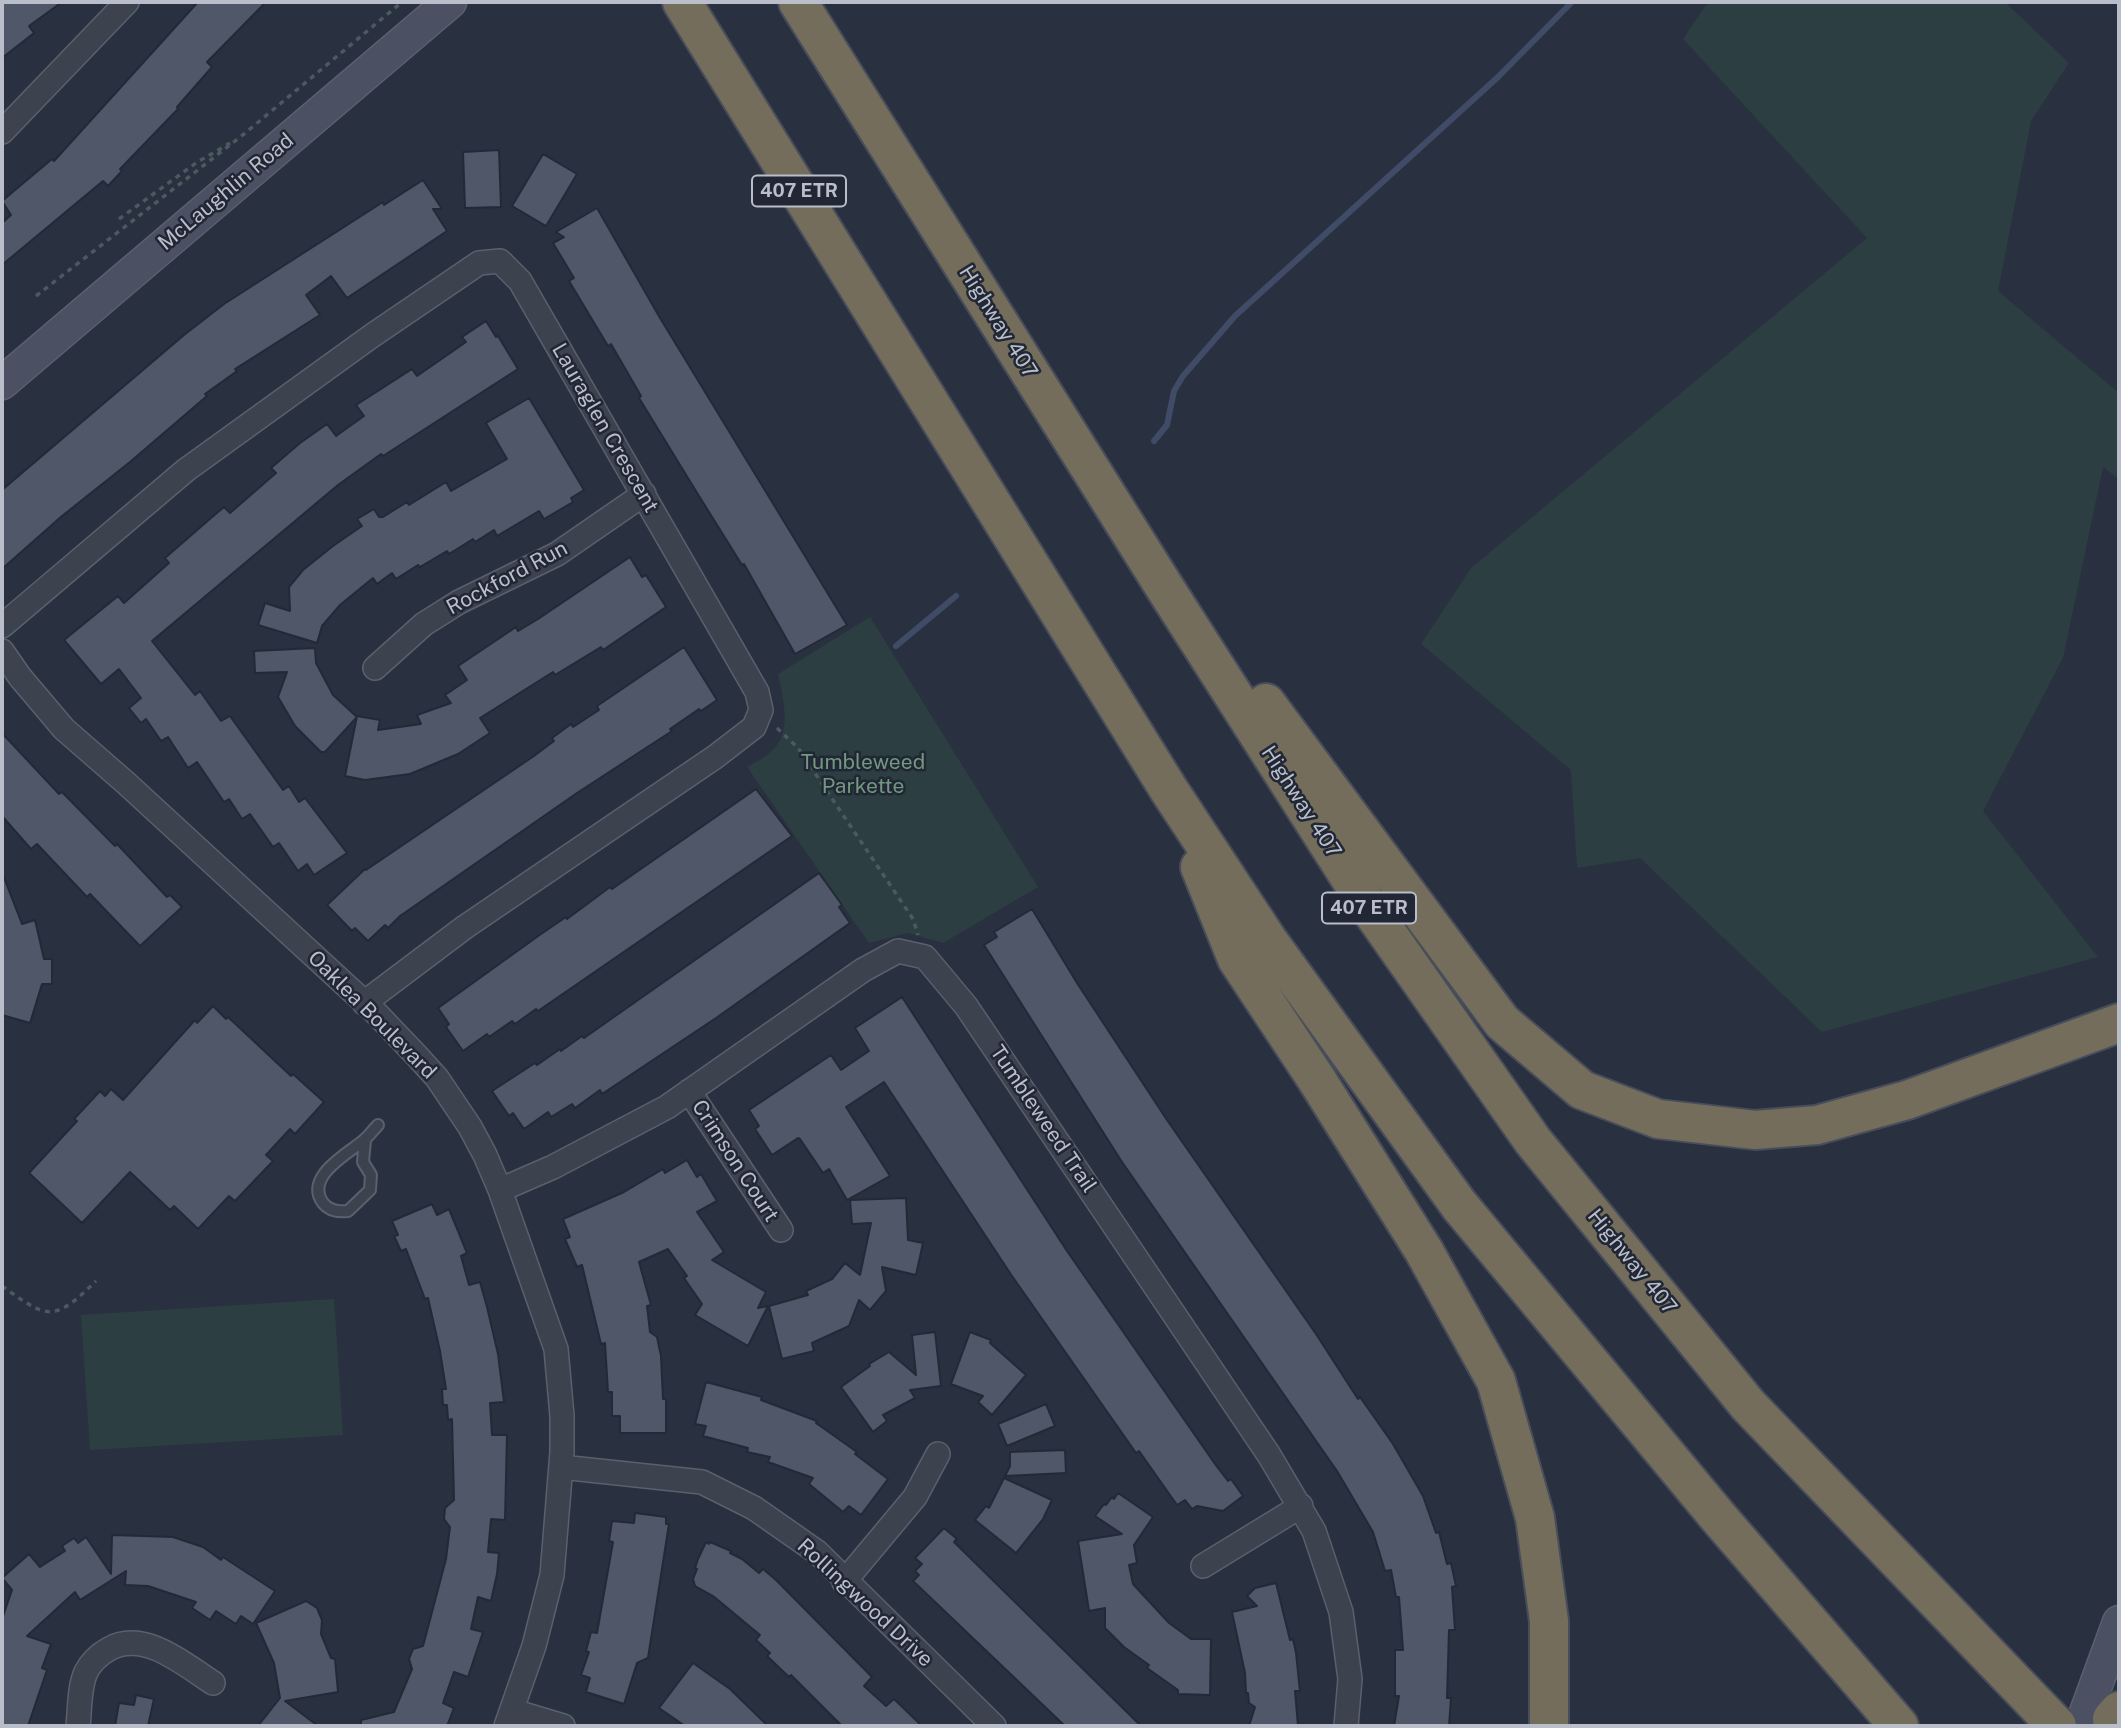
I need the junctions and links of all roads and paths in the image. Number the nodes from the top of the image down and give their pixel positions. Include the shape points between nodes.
1 (127, 2) edge
2 (401, 2) edge
3 (450, 2) edge
4 (682, 2) edge
5 (798, 2) edge
6 (2, 132) edge
7 (244, 134) junction
8 (119, 219) dead end
9 (36, 296) dead end
10 (2, 383) edge
11 (644, 494) junction
12 (1165, 588) junction
13 (2, 626) edge
14 (2, 651) edge
15 (375, 668) dead end
16 (761, 710) junction
17 (1169, 790) junction
18 (925, 957) junction
19 (365, 1003) junction
20 (2119, 1023) edge
21 (690, 1091) junction
22 (378, 1125) dead end
23 (365, 1140) junction
24 (500, 1189) junction
25 (781, 1230) dead end
26 (96, 1281) dead end
27 (2, 1286) edge
28 (939, 1454) dead end
29 (561, 1467) junction
30 (1301, 1506) junction
31 (1203, 1566) dead end
32 (844, 1582) junction
33 (2119, 1622) edge
34 (213, 1683) dead end
35 (2105, 1713) edge
36 (509, 1718) edge
37 (78, 1726) edge
38 (563, 1726) edge
39 (994, 1726) edge
40 (1346, 1726) edge
41 (1549, 1726) edge
42 (1899, 1726) edge
43 (2057, 1726) edge

1 - 6 street
2 - 7 path
3 - 10 street, McLaughlin Road
4 - 17 highway, 407 ETR
5 - 12 highway, Highway 407 / 407 ETR
7 - 8 path
7 - 9 path
11 - 13 street, Lauraglen Crescent via 520,281 500,261 479,262 186,470
11 - 15 street, Rockford Run via 557,554 424,624
11 - 16 street, Lauraglen Crescent via 757,692
12 - 20 highway via 1225,648 1502,1022 1581,1090 1658,1118 1755,1130 1817,1125 1907,1100
12 - 43 highway, Highway 407 / 407 ETR via 1366,904 1533,1141 1748,1405
14 - 19 street, Oaklea Boulevard via 64,729
16 - 18 path via 798,748 913,919
16 - 19 street via 754,727 715,757 465,927
17 - 41 highway via 1237,959 1424,1251 1496,1381 1535,1518 1549,1621
17 - 42 highway, 407 ETR via 1267,939 1459,1205
18 - 21 street via 898,951 863,970
18 - 30 street, Tumbleweed Trail via 966,1006
19 - 24 street, Oaklea Boulevard via 437,1078 470,1127
21 - 24 street via 553,1167
21 - 25 street, Crimson Court
22 - 23 lane
23 - 23 lane via 343,1154 320,1179 318,1194 326,1207 348,1211 370,1190 370,1175 363,1162
24 - 29 street, Oaklea Boulevard via 556,1349
26 - 27 path via 69,1306 45,1312 33,1309
28 - 32 street via 915,1497
29 - 32 street, Rollingwood Drive via 702,1482 754,1508 817,1552
29 - 36 street, Oaklea Boulevard via 552,1575
30 - 31 street
30 - 40 street, Tumbleweed Trail via 1341,1612 1350,1679
32 - 39 street, Rollingwood Drive
33 - 35 street
34 - 37 street via 138,1642 113,1647 100,1654 87,1671
36 - 38 street

